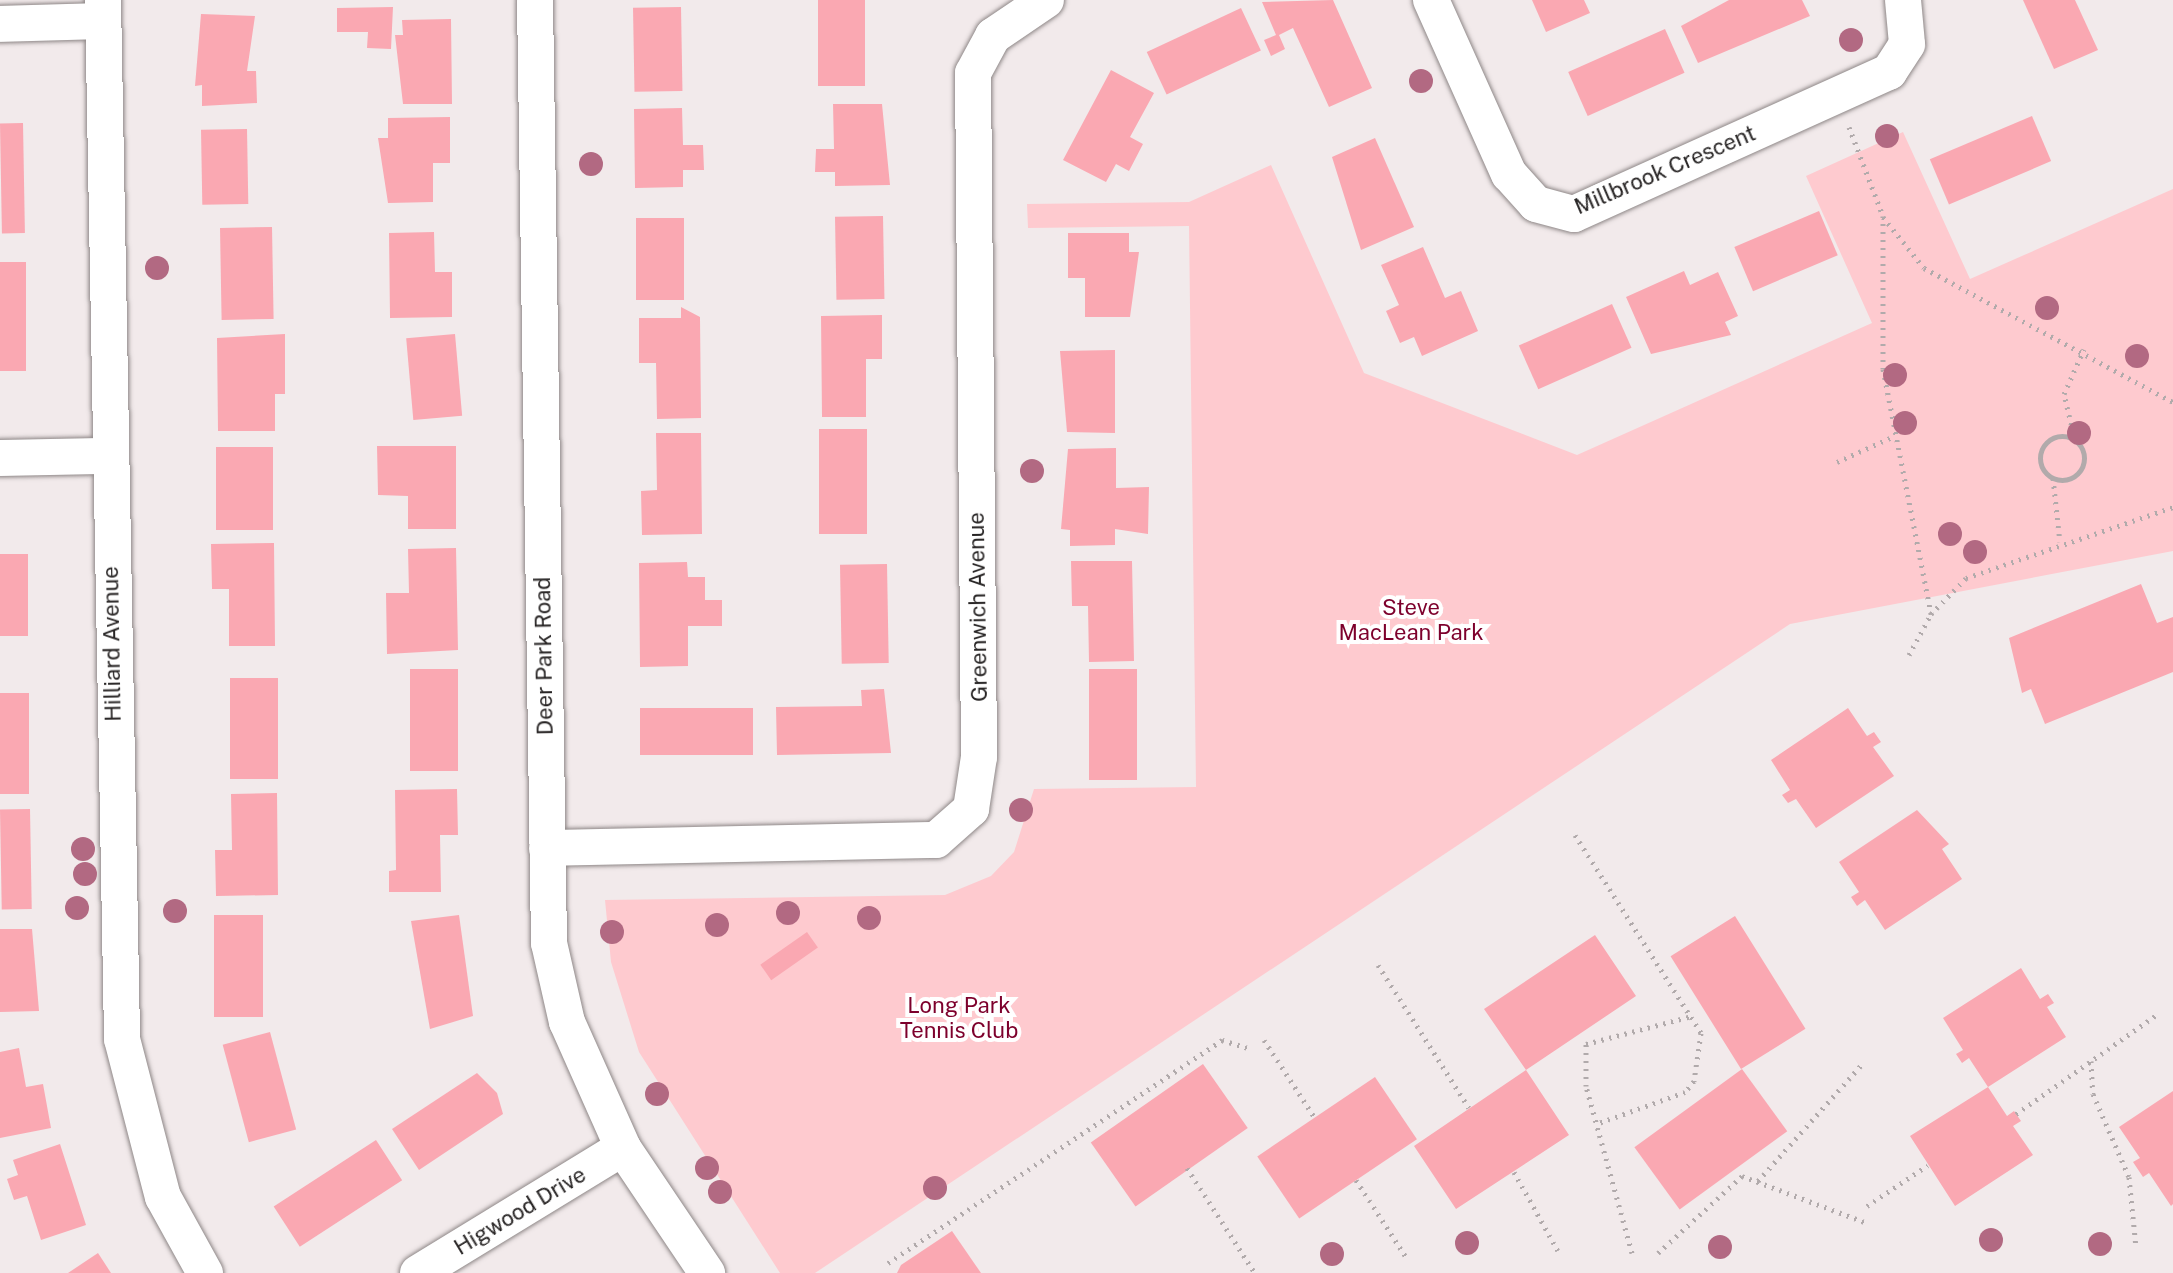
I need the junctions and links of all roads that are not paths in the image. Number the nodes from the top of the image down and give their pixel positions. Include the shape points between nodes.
1 (535, 0) edge
2 (1046, 0) edge
3 (1431, 0) edge
4 (1903, 0) edge
5 (102, 11) edge
6 (0, 24) edge
7 (107, 456) junction
8 (0, 458) edge
9 (547, 848) junction
10 (623, 1148) junction
11 (205, 1273) edge
12 (418, 1273) edge
13 (707, 1273) edge

1 - 9 street, Deer Park Road
2 - 9 street, Greenwich Avenue via 993,36 973,73 979,757 971,809 936,840
3 - 4 street, Millbrook Crescent via 1509,174 1536,204 1574,214 1889,72 1907,44
5 - 6 street
5 - 7 street, Hilliard Avenue
7 - 8 street
7 - 11 street, Hilliard Avenue via 122,1039 163,1197
9 - 10 street, Deer Park Road via 549,943 567,1022
10 - 12 street, Higwood Drive
10 - 13 street, Deer Park Road

